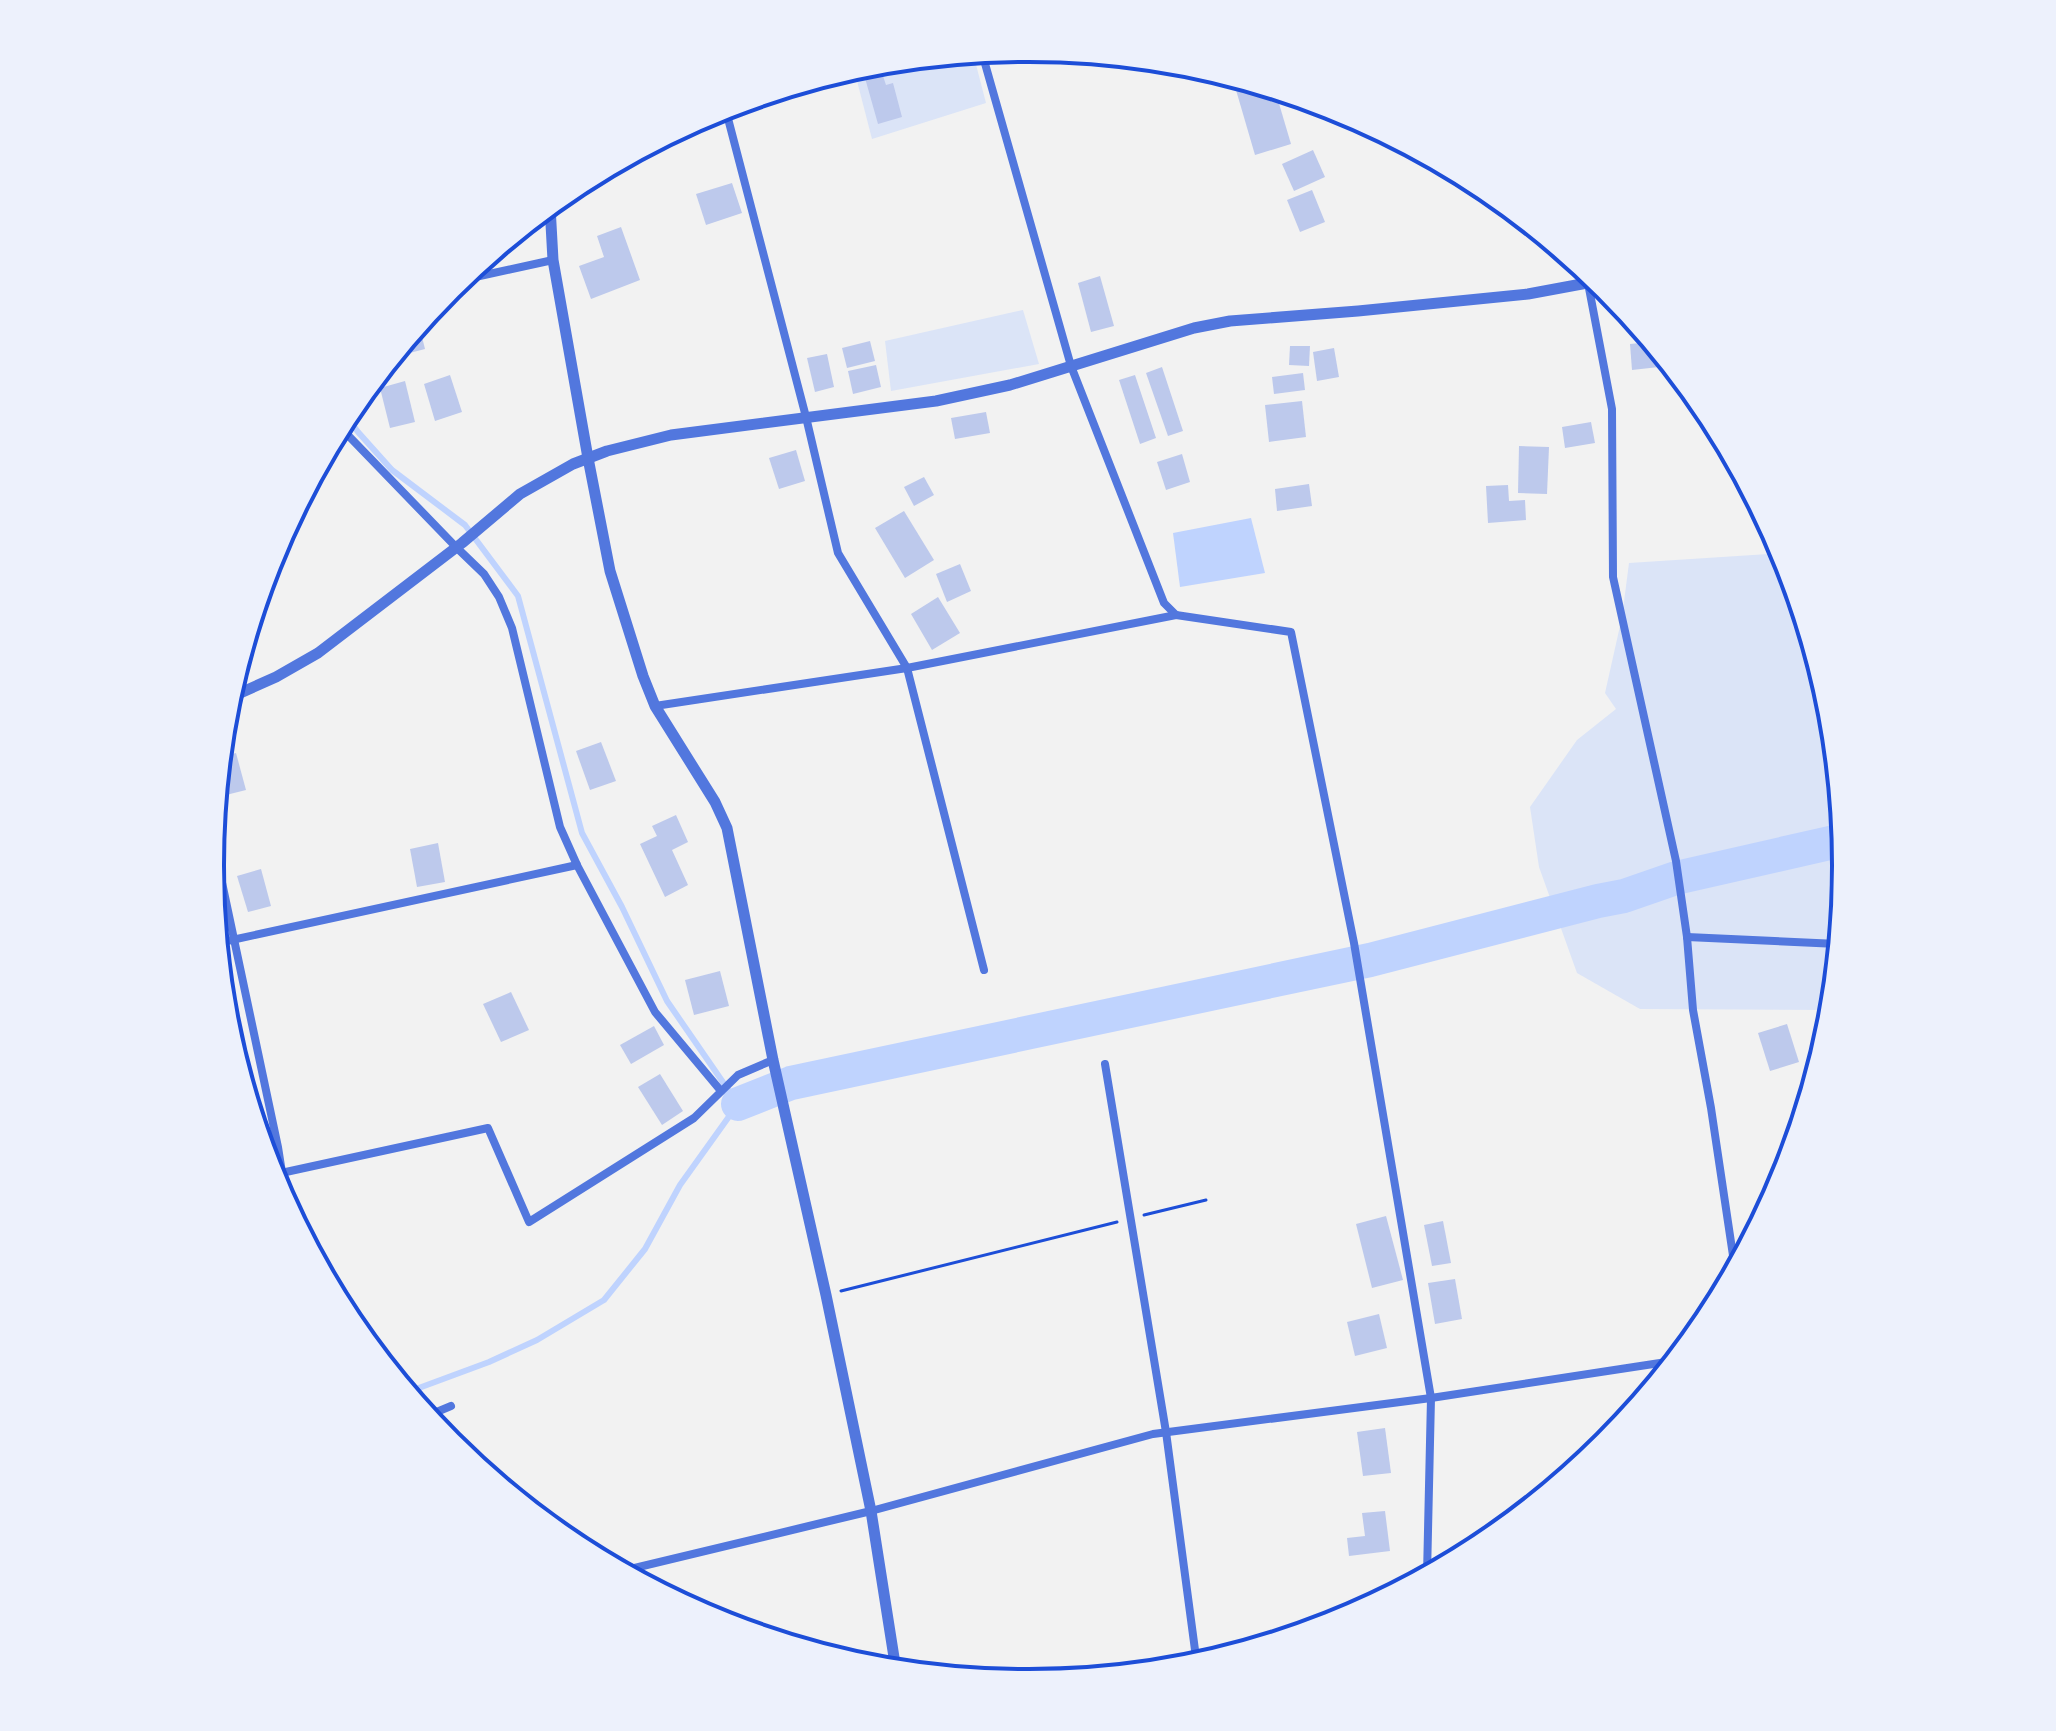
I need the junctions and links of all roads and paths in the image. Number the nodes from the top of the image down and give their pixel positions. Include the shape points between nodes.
1 (985, 64) edge
2 (728, 120) edge
3 (551, 220) edge
4 (553, 260) junction
5 (483, 275) edge
6 (1582, 284) edge
7 (1595, 296) edge
8 (1071, 366) junction
9 (806, 417) junction
10 (349, 436) edge
11 (588, 458) junction
12 (456, 547) junction
13 (1176, 615) junction
14 (907, 668) junction
15 (244, 691) edge
16 (655, 706) junction
17 (577, 865) junction
18 (225, 895) edge
19 (1687, 937) junction
20 (235, 940) junction
21 (228, 941) edge
22 (1828, 944) edge
23 (984, 970) dead end
24 (773, 1060) junction
25 (1105, 1064) dead end
26 (721, 1091) junction
27 (280, 1156) edge
28 (286, 1172) edge
29 (1206, 1200) dead end
30 (1132, 1218) junction
31 (1732, 1252) edge
32 (826, 1295) junction
33 (1658, 1363) edge
34 (1431, 1398) junction
35 (451, 1406) dead end
36 (439, 1411) edge
37 (1166, 1432) junction
38 (871, 1511) junction
39 (1427, 1562) edge
40 (638, 1567) edge
41 (1195, 1652) edge
42 (894, 1658) edge

1 - 8 street
2 - 9 street
3 - 4 street
4 - 5 street
4 - 11 street
6 - 8 street via 1528,294 1230,321
7 - 19 street via 1612,409 1613,577 1676,861
8 - 9 street via 936,401
8 - 13 street via 1164,603
9 - 11 street via 671,435
9 - 14 street via 838,553
10 - 12 street
11 - 12 street via 520,494
11 - 16 street via 610,571
12 - 15 street via 318,653
12 - 17 street via 484,574 512,628 560,827
13 - 14 street
13 - 34 street via 1291,632 1354,943
14 - 16 street
14 - 23 street
16 - 24 street via 727,828
17 - 20 street
17 - 26 street via 655,1012
18 - 20 street
19 - 22 street
19 - 31 street via 1693,1010
20 - 21 street
20 - 27 street
24 - 26 street via 738,1075
24 - 32 street
25 - 30 street
26 - 28 street via 694,1118 529,1222 488,1128
29 - 30 path
30 - 32 path
30 - 37 street
32 - 38 street
33 - 34 street
34 - 37 street
34 - 39 street
35 - 36 street
37 - 38 street
37 - 41 street
38 - 40 street
38 - 42 street

